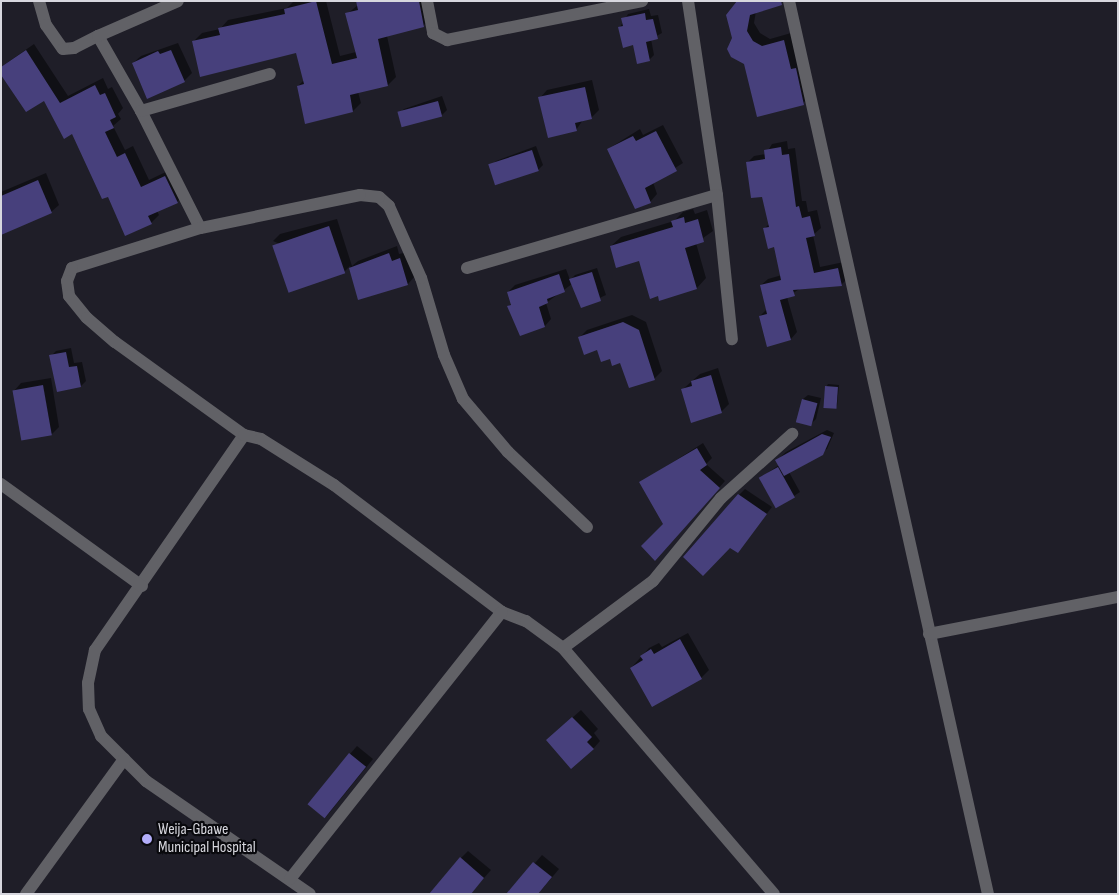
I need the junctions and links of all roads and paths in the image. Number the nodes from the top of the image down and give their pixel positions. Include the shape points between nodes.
1 (39, 1) edge
2 (178, 1) edge
3 (427, 1) edge
4 (642, 1) edge
5 (688, 1) edge
6 (790, 1) edge
7 (98, 36) junction
8 (270, 74) dead end
9 (141, 112) junction
10 (718, 195) junction
11 (200, 228) junction
12 (467, 268) dead end
13 (732, 339) dead end
14 (792, 434) dead end
15 (244, 435) junction
16 (1, 484) edge
17 (587, 527) dead end
18 (142, 586) junction
19 (1118, 597) edge
20 (502, 612) junction
21 (929, 634) junction
22 (563, 648) junction
23 (124, 760) junction
24 (290, 879) junction
25 (26, 894) edge
26 (310, 894) edge
27 (774, 894) edge
28 (988, 894) edge

1 - 7 street via 46,25 63,49 74,48
2 - 7 street
3 - 4 street via 432,33 446,40
5 - 10 street
6 - 21 street
7 - 9 street
8 - 9 street
9 - 11 street
10 - 12 street
10 - 13 street
11 - 15 street via 72,268 67,281 69,296 87,318 115,342
11 - 17 street via 360,195 379,197 389,206 421,278 444,355 463,399 508,452
14 - 22 street via 721,498 653,581
15 - 18 street
15 - 20 street via 261,439 334,485
16 - 18 street
18 - 23 street via 95,650 88,683 89,710 101,736
19 - 21 street
20 - 22 street via 526,621
20 - 24 street
21 - 28 street
22 - 27 street
23 - 24 street via 146,781
23 - 25 street
24 - 26 street

